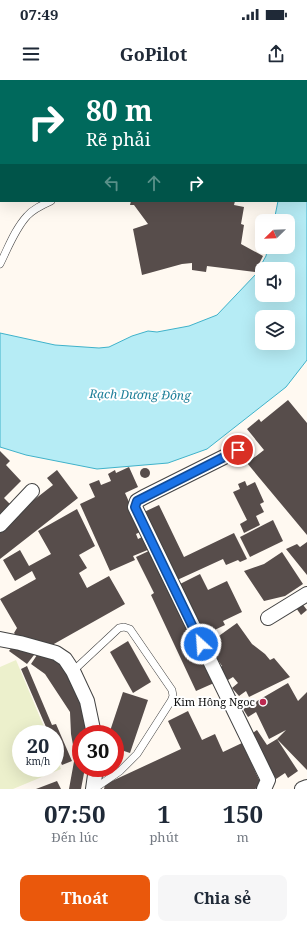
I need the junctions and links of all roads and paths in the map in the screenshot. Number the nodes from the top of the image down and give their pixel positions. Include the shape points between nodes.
1 (49, 202) edge
2 (0, 264) edge
3 (238, 450) dead end
4 (32, 491) dead end
5 (0, 525) edge
6 (307, 594) edge
7 (268, 618) dead end
8 (0, 639) edge
9 (73, 671) junction
10 (92, 725) edge
11 (95, 777) edge
12 (307, 787) edge
13 (93, 789) edge
14 (264, 789) edge
15 (302, 789) edge

1 - 2 lane via 27,216
3 - 14 street via 137,501 135,507 268,780
4 - 5 street
6 - 7 street
8 - 9 street via 56,653 65,659
9 - 10 street via 87,701
9 - 13 lane via 119,628 124,627 130,629 172,690 171,701 137,754 120,771
11 - 13 street
12 - 15 street

